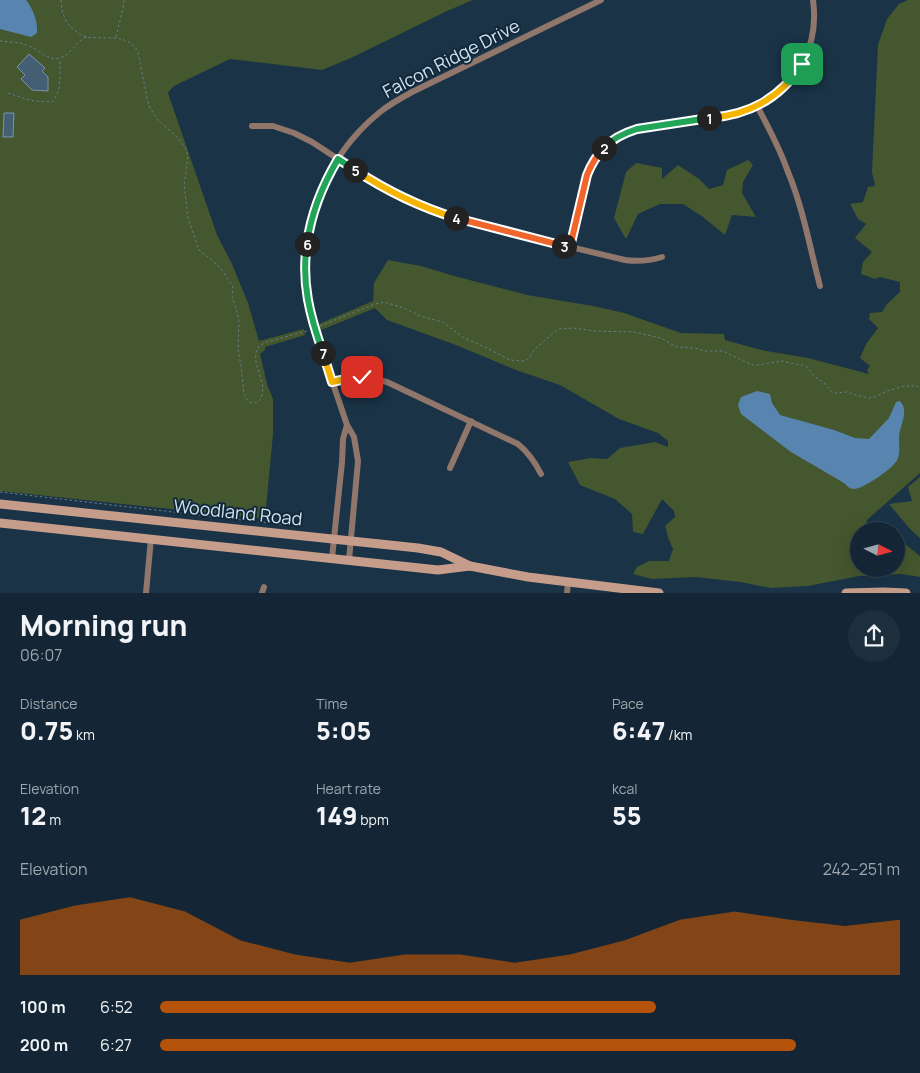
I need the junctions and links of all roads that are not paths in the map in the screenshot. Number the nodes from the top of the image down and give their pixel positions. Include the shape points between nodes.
1 (601, 0) edge
2 (813, 0) edge
3 (757, 106) junction
4 (252, 126) dead end
5 (338, 159) junction
6 (570, 247) junction
7 (662, 257) dead end
8 (820, 286) dead end
9 (332, 382) junction
10 (471, 421) junction
11 (347, 425) junction
12 (450, 468) dead end
13 (541, 474) dead end
14 (0, 504) edge
15 (0, 523) edge
16 (151, 538) junction
17 (334, 538) junction
18 (351, 540) junction
19 (332, 558) junction
20 (349, 560) junction
21 (470, 566) junction
22 (568, 583) junction
23 (146, 593) edge
24 (567, 593) edge
25 (659, 593) edge
26 (846, 593) edge
27 (906, 593) edge

1 - 5 street, Falcon Ridge Drive via 394,102 367,124
2 - 3 street via 813,34 804,59 796,74 779,92
3 - 6 street via 724,117 637,129 611,142 598,154 587,175
3 - 8 street via 789,173
4 - 5 street via 284,129
5 - 6 street via 394,194 444,215
5 - 9 street, Falcon Ridge Drive via 314,210 305,268 308,307
6 - 7 street via 636,262
9 - 10 street via 362,377 387,382
9 - 11 street, Falcon Ridge Drive
10 - 12 street
10 - 13 street via 518,444 533,459
11 - 17 street, Falcon Ridge Drive
11 - 18 street, Falcon Ridge Drive via 354,437 358,461
14 - 17 main road, Woodland Road
15 - 16 main road, Woodland Road
16 - 19 main road, Woodland Road
16 - 23 street
17 - 18 main road, Woodland Road
17 - 19 street, Falcon Ridge Drive
18 - 20 street, Falcon Ridge Drive
18 - 21 main road, Woodland Road via 441,552
19 - 20 main road, Woodland Road
20 - 21 main road, Woodland Road via 438,570
21 - 22 main road, Woodland Road
22 - 24 street
22 - 25 main road, Woodland Road
26 - 27 main road

